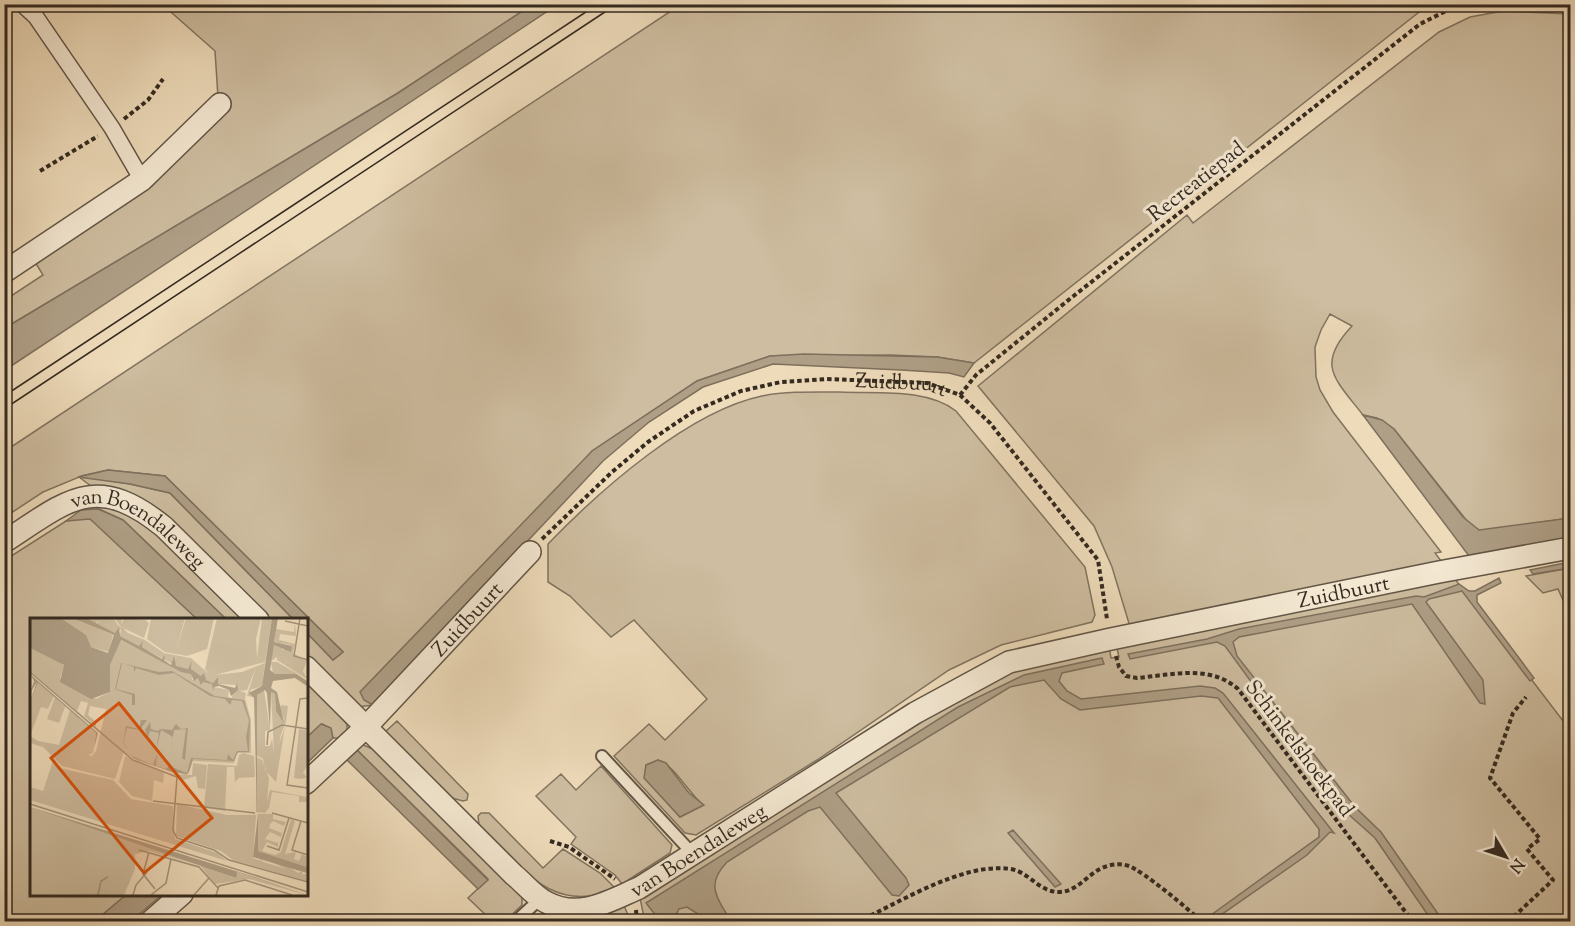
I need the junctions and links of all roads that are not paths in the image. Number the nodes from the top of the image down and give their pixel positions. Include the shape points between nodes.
1 (22, 4) edge
2 (220, 104) dead end
3 (142, 180) junction
4 (4, 272) edge
5 (4, 542) edge
6 (1570, 548) edge
7 (530, 552) road end
8 (256, 618) edge
9 (1111, 639) joint
10 (308, 669) edge
11 (366, 727) junction
12 (602, 756) dead end
13 (308, 781) edge
14 (693, 854) junction
15 (180, 896) edge
16 (541, 898) junction
17 (150, 921) edge
18 (515, 921) edge

1 - 3 street via 36,17 112,128
2 - 3 street
3 - 4 street
5 - 8 street, van Boendaleweg via 73,499 111,497 147,513 164,527
6 - 9 street, Zuidbuurt
7 - 11 street, Zuidbuurt
9 - 14 street, van Boendaleweg via 1009,662 915,713
10 - 11 street, van Boendaleweg
11 - 13 street, Zuidbuurt
11 - 16 street, van Boendaleweg
12 - 14 lane
14 - 16 street, van Boendaleweg via 626,894 591,909 572,910
15 - 17 street
16 - 18 lane

